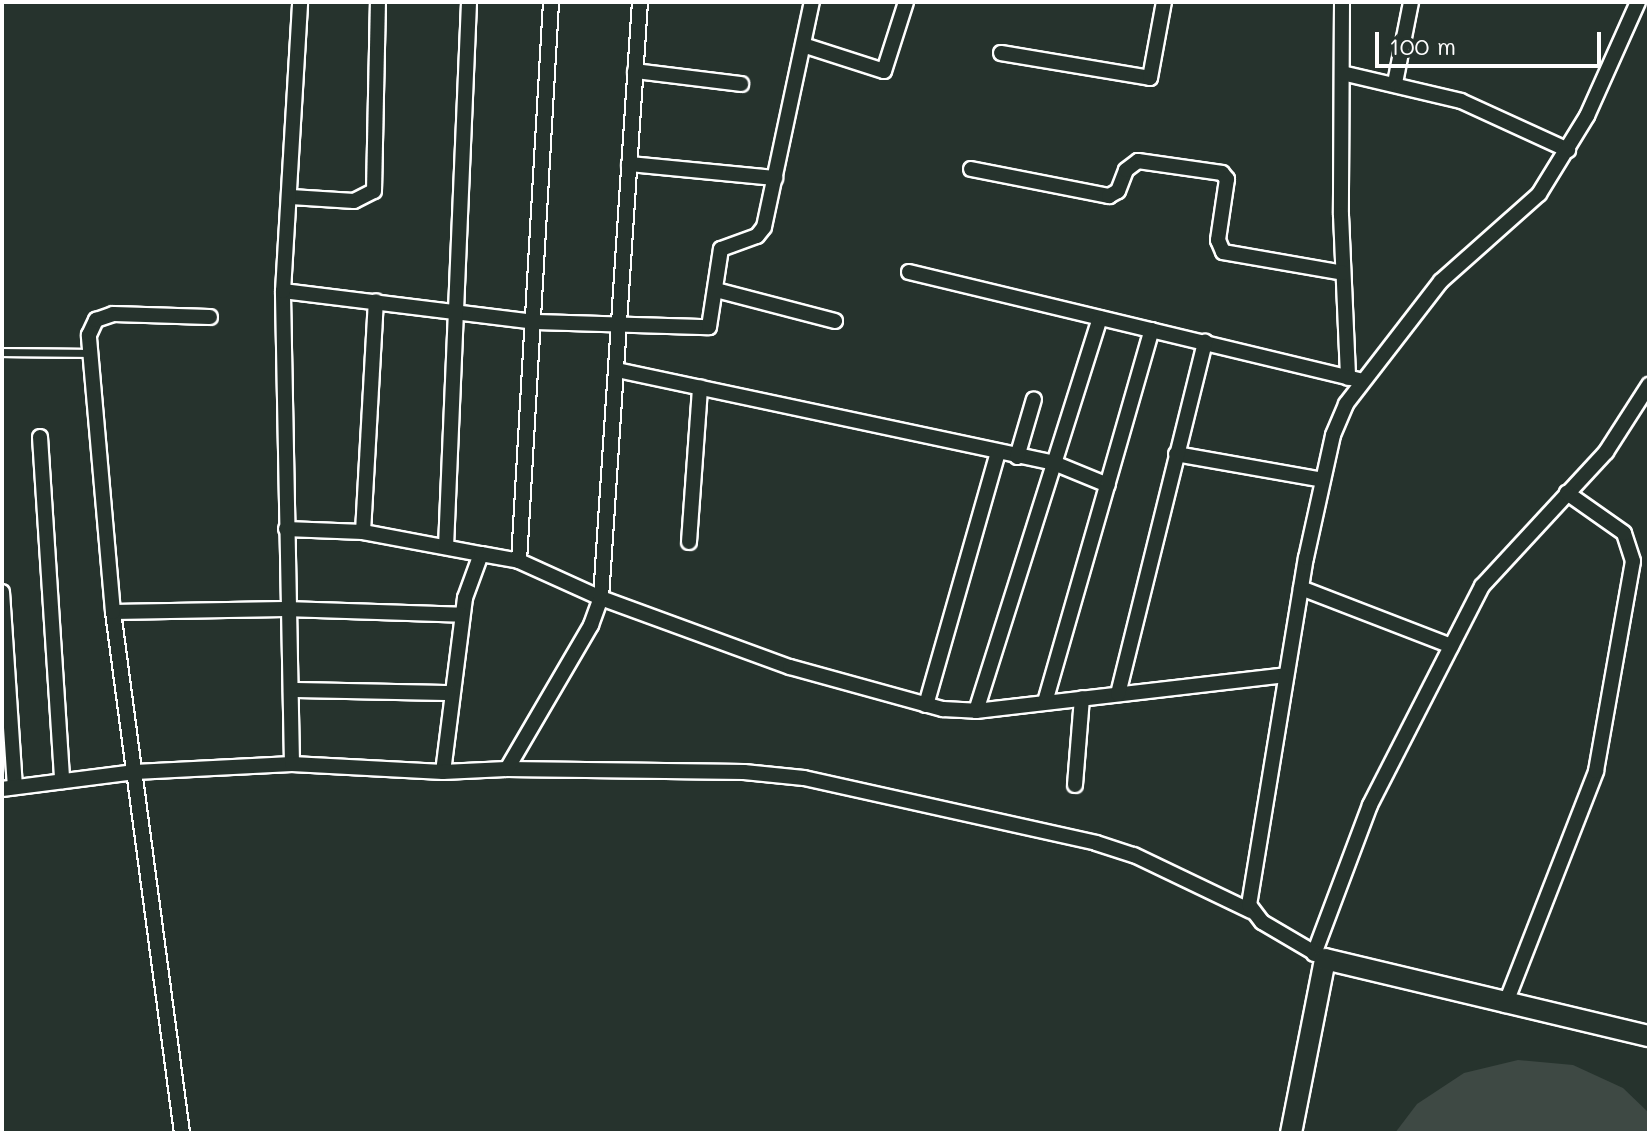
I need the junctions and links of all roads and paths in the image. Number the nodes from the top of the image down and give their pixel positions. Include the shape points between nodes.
1 (300, 2) edge
2 (378, 2) edge
3 (469, 2) edge
4 (551, 2) edge
5 (640, 2) edge
6 (812, 2) edge
7 (906, 2) edge
8 (1164, 2) edge
9 (1340, 2) edge
10 (1411, 2) edge
11 (1641, 7) edge
12 (803, 45) junction
13 (1001, 53) dead end
14 (635, 71) junction
15 (1342, 73) junction
16 (1395, 83) junction
17 (741, 84) dead end
18 (1568, 150) junction
19 (629, 164) junction
20 (971, 169) dead end
21 (775, 178) junction
22 (291, 197) junction
23 (909, 272) dead end
24 (1343, 273) junction
25 (716, 290) junction
26 (283, 291) junction
27 (376, 301) junction
28 (455, 313) junction
29 (210, 317) dead end
30 (1100, 318) junction
31 (835, 321) dead end
32 (536, 322) junction
33 (618, 328) junction
34 (1152, 330) junction
35 (1205, 342) junction
36 (2, 352) edge
37 (91, 353) junction
38 (617, 370) junction
39 (1355, 380) junction
40 (1649, 385) edge
41 (700, 387) junction
42 (1034, 399) dead end
43 (40, 437) dead end
44 (998, 453) junction
45 (1176, 454) junction
46 (1017, 457) junction
47 (1054, 463) junction
48 (1323, 480) junction
49 (1108, 485) junction
50 (1567, 493) junction
51 (286, 529) junction
52 (363, 532) junction
53 (689, 542) dead end
54 (446, 547) junction
55 (481, 554) junction
56 (519, 561) junction
57 (1301, 588) junction
58 (2, 592) edge
59 (601, 598) junction
60 (285, 609) junction
61 (113, 612) junction
62 (462, 615) junction
63 (1451, 646) junction
64 (1286, 675) junction
65 (291, 690) junction
66 (451, 693) junction
67 (1118, 694) junction
68 (1082, 698) junction
69 (1045, 702) junction
70 (926, 705) junction
71 (976, 711) junction
72 (292, 764) junction
73 (507, 769) junction
74 (135, 772) junction
75 (443, 772) junction
76 (62, 781) junction
77 (1075, 785) dead end
78 (8, 788) edge
79 (1251, 911) junction
80 (1319, 956) junction
81 (1505, 1005) junction
82 (1649, 1036) edge
83 (182, 1133) edge
84 (1291, 1133) edge

1 - 22 street
2 - 22 street via 374,191 354,201
3 - 28 street
4 - 32 street
5 - 14 street
6 - 12 street
7 - 12 street via 884,71
8 - 13 street via 1150,78
9 - 15 street
10 - 16 street
11 - 18 street
12 - 21 street
14 - 17 street
14 - 19 street
15 - 16 street
15 - 24 street
16 - 18 street via 1461,101
18 - 39 street via 1539,194 1441,281
19 - 21 street
19 - 33 street
20 - 24 street via 1109,196 1138,161 1222,173 1227,179 1218,240 1223,252
21 - 25 street via 762,232 721,249
22 - 26 street
23 - 30 street
24 - 39 street
25 - 31 street
25 - 33 street via 713,320 706,329
26 - 27 street
26 - 51 street
27 - 28 street
27 - 52 street
28 - 32 street
28 - 54 street
29 - 37 street via 113,314 96,320 89,335
30 - 34 street
30 - 47 street
32 - 33 street
32 - 56 street
33 - 38 street
34 - 35 street
34 - 49 street
35 - 39 street
35 - 45 street
36 - 37 lane
37 - 61 street
38 - 41 street
38 - 59 street
39 - 48 street
40 - 50 street via 1606,452
41 - 44 street
41 - 53 street
42 - 46 street
43 - 76 street
44 - 46 street
44 - 70 street
45 - 48 street
45 - 67 street
46 - 47 street
47 - 49 street
47 - 71 street
48 - 57 street
49 - 69 street
50 - 63 street via 1482,586
50 - 81 street via 1624,533 1633,561 1596,771
51 - 52 street
51 - 60 street
52 - 54 street
54 - 55 street
55 - 56 street
55 - 62 street
56 - 59 street
57 - 63 street
57 - 64 street
58 - 78 street
59 - 70 street via 790,667
59 - 73 street via 591,625
60 - 61 street
60 - 62 street
60 - 65 street
61 - 74 street
62 - 66 street
63 - 80 street via 1370,805
64 - 67 street
64 - 79 street
65 - 66 street
65 - 72 street
66 - 75 street
67 - 68 street
68 - 69 street
68 - 77 street
69 - 71 street
70 - 71 street
72 - 74 street
72 - 75 street
73 - 75 street
73 - 79 street via 744,772 804,778 1096,843
74 - 76 street
74 - 83 street
76 - 78 street
79 - 80 street
80 - 81 street
80 - 84 street
81 - 82 street

